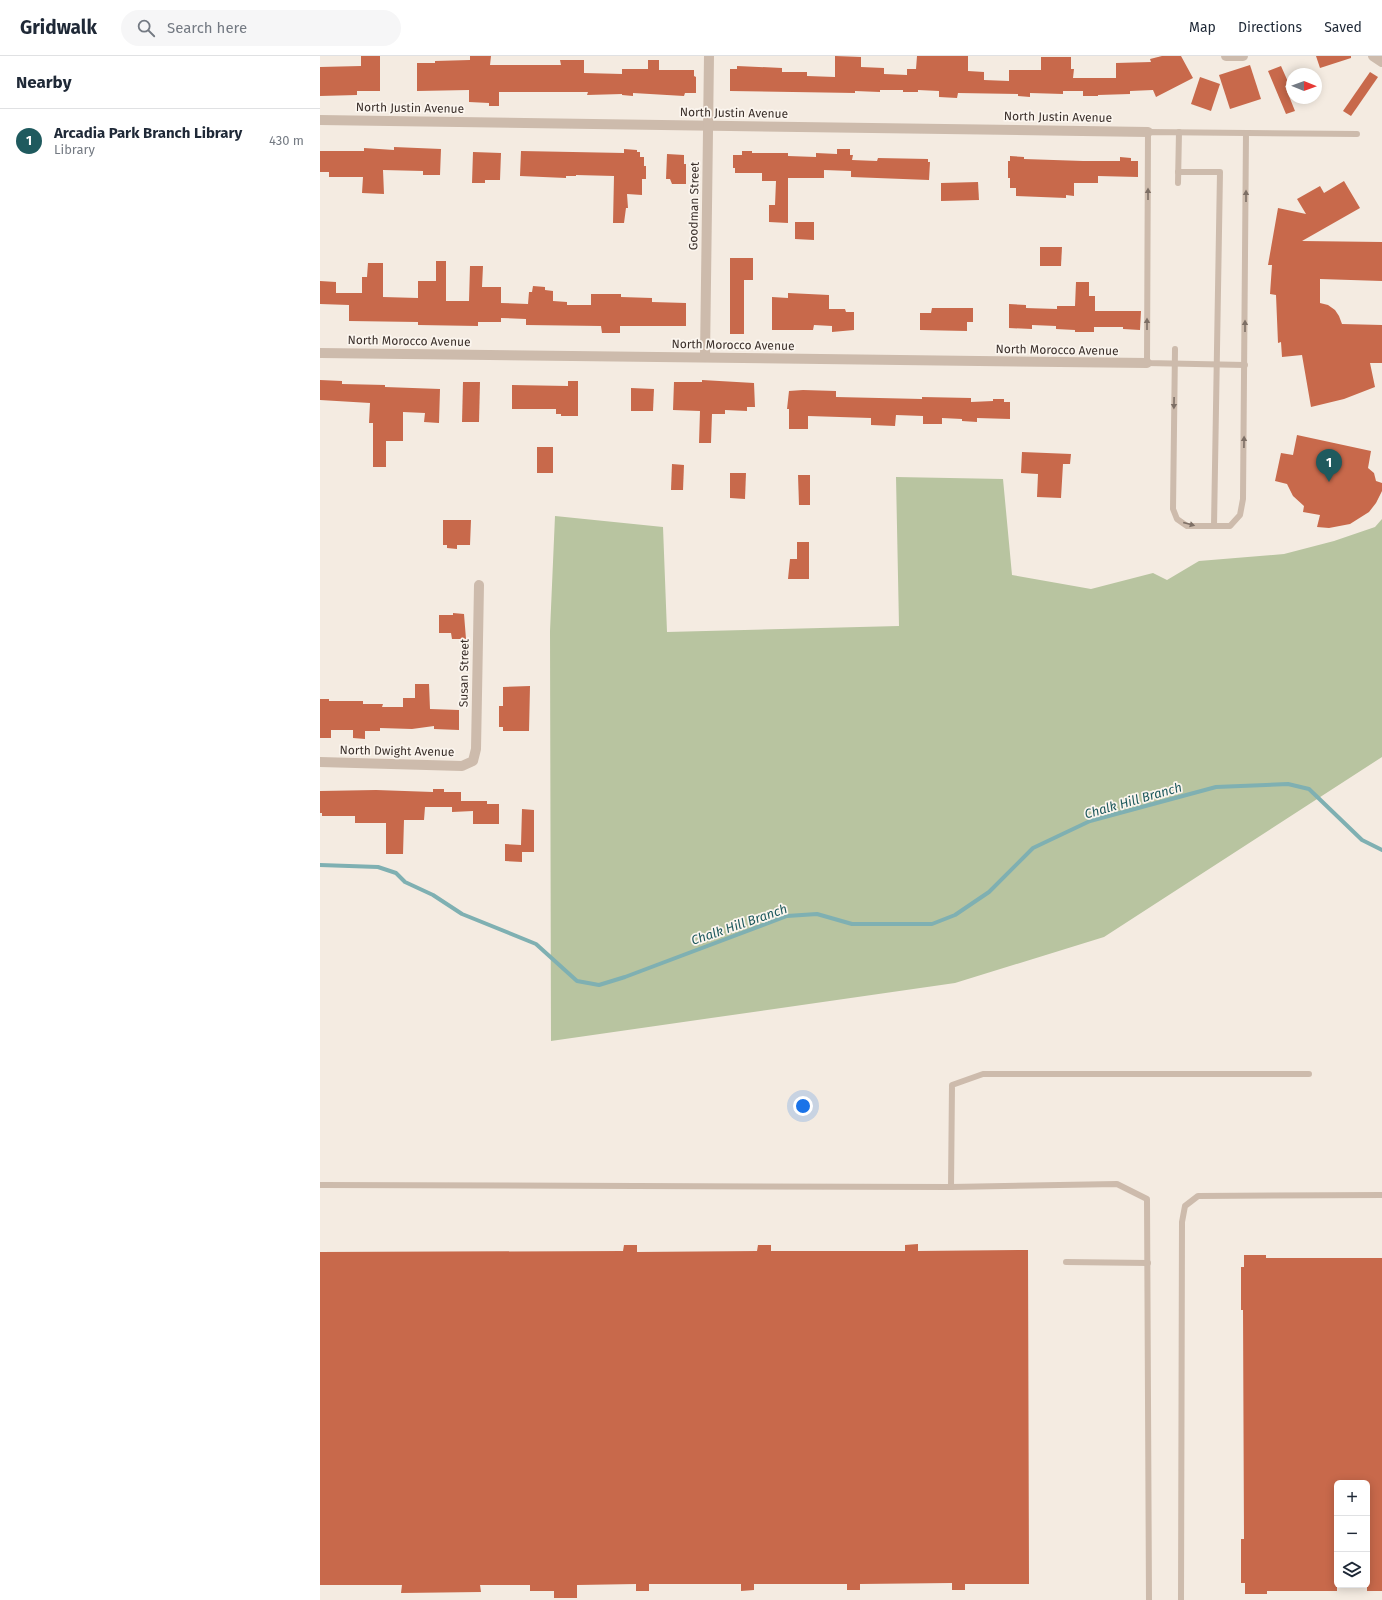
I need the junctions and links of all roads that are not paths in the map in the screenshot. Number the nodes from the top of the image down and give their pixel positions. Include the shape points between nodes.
1 (710, 56) edge
2 (1226, 56) edge
3 (1243, 56) edge
4 (1373, 56) edge
5 (1382, 62) edge
6 (320, 120) edge
7 (708, 126) junction
8 (1148, 132) junction
9 (1179, 132) junction
10 (1246, 133) junction
11 (1357, 134) dead end
12 (1178, 172) junction
13 (1178, 183) dead end
14 (1175, 349) dead end
15 (320, 353) edge
16 (705, 357) junction
17 (1146, 363) junction
18 (1175, 364) junction
19 (1216, 364) junction
20 (1245, 365) junction
21 (1214, 526) junction
22 (479, 585) dead end
23 (473, 761) joint
24 (320, 762) edge
25 (1309, 1074) dead end
26 (320, 1185) edge
27 (951, 1187) junction
28 (1382, 1195) edge
29 (1066, 1262) dead end
30 (1148, 1263) junction
31 (1149, 1600) edge
32 (1181, 1600) edge

1 - 7 street, Goodman Street
2 - 3 street
4 - 5 street
6 - 7 street, North Justin Avenue
7 - 8 street, North Justin Avenue
7 - 16 street, Goodman Street
8 - 9 lane
17 -> 8 lane
9 - 10 lane
9 - 12 lane
10 - 11 lane
20 -> 10 lane
12 - 13 lane
12 - 19 lane via 1220,172
14 - 18 lane
15 - 16 street, North Morocco Avenue
16 - 17 street, North Morocco Avenue
17 - 18 lane
18 - 19 lane
18 -> 21 lane via 1173,509 1177,519 1187,526
19 - 20 lane
19 - 21 lane
21 -> 20 lane via 1230,526 1240,515 1243,499
22 - 23 street, Susan Street via 476,748
23 - 24 street, North Dwight Avenue via 462,766
25 - 27 lane via 983,1074 952,1085
26 - 27 lane
27 - 30 lane via 1117,1184 1147,1199
28 - 32 lane via 1198,1196 1185,1206 1182,1230
29 - 30 lane
30 - 31 lane

